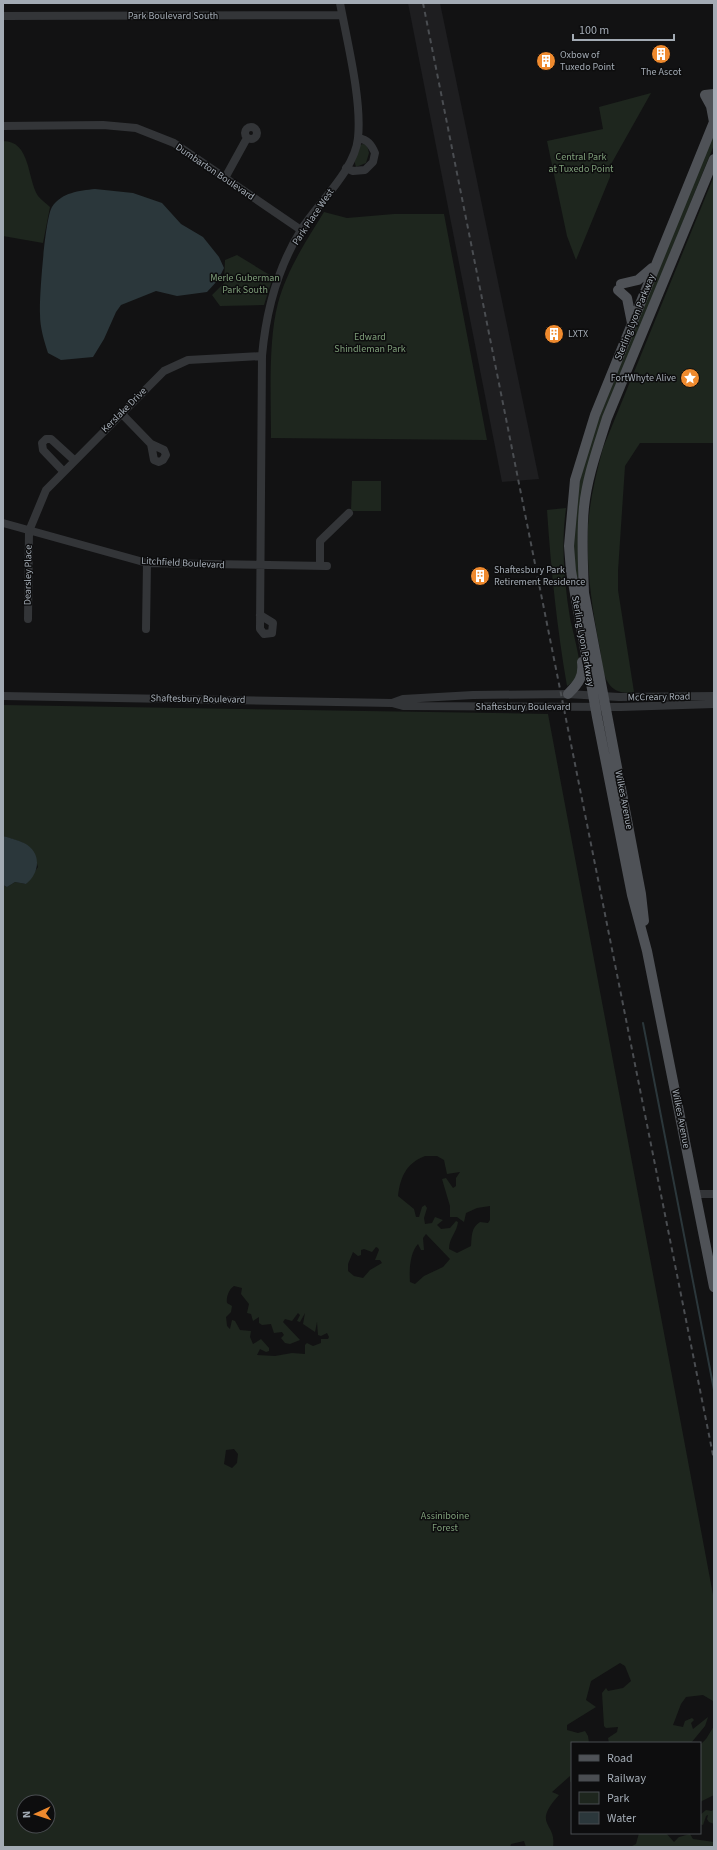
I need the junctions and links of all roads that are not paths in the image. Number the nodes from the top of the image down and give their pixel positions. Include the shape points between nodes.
1 (340, 3) edge
2 (342, 15) junction
3 (3, 16) edge
4 (714, 94) edge
5 (714, 122) edge
6 (3, 126) edge
7 (247, 138) dead end
8 (358, 138) junction
9 (714, 159) edge
10 (346, 168) junction
11 (225, 178) junction
12 (302, 230) junction
13 (657, 264) junction
14 (632, 325) junction
15 (262, 356) junction
16 (121, 413) junction
17 (151, 444) dead end
18 (74, 460) junction
19 (64, 472) junction
20 (349, 513) dead end
21 (3, 523) edge
22 (29, 531) junction
23 (147, 563) junction
24 (260, 565) junction
25 (260, 615) dead end
26 (28, 619) dead end
27 (580, 626) junction
28 (146, 629) dead end
29 (568, 694) junction
30 (3, 696) edge
31 (593, 696) junction
32 (714, 696) edge
33 (604, 697) junction
34 (392, 703) junction
35 (714, 704) edge
36 (595, 707) junction
37 (606, 707) junction
38 (647, 951) junction
39 (696, 1194) junction
40 (714, 1194) edge
41 (714, 1287) edge

1 - 2 street, Park Place West
2 - 3 street, Park Boulevard South
2 - 8 street, Park Place West via 357,95
4 - 5 main road via 705,95 711,106
5 - 13 main road, Sterling Lyon Parkway
6 - 11 street, Dumbarton Boulevard via 104,125 136,128 174,143
7 - 11 street
8 - 10 street, Park Place West via 355,152
8 - 10 street via 371,145 375,153 372,162 365,170 353,171
9 - 33 main road, Sterling Lyon Parkway via 607,418 593,462 584,506 584,593
10 - 12 street, Park Place West
11 - 12 street, Dumbarton Boulevard
12 - 15 street, Park Place West via 280,271 273,291 264,332
13 - 14 main road, Sterling Lyon Parkway
13 - 14 main road via 638,280 619,287 628,298
14 - 27 main road, Sterling Lyon Parkway via 595,415 575,480 569,560
15 - 16 street, Kerslake Drive via 188,360 164,371
15 - 24 street, Park Place West
16 - 17 street
16 - 18 street, Kerslake Drive
18 - 19 street, Kerslake Drive
18 - 19 street via 50,439 42,443 43,450
19 - 22 street, Kerslake Drive via 46,490
20 - 24 street, Litchfield Boulevard via 320,541 324,566
21 - 22 street, Litchfield Boulevard
22 - 23 street, Litchfield Boulevard
22 - 26 street, Dearsley Place
23 - 24 street, Litchfield Boulevard
23 - 28 street
24 - 25 street, Park Place West
27 - 29 main road via 582,676 580,682
27 - 31 main road, Sterling Lyon Parkway
29 - 31 street, Shaftesbury Boulevard
29 - 34 street, Shaftesbury Boulevard via 473,695 403,699
30 - 34 street, Shaftesbury Boulevard
31 - 33 street, Shaftesbury Boulevard
31 - 36 main road, Sterling Lyon Parkway
32 - 33 street, McCreary Road
33 - 37 main road, Wilkes Avenue
34 - 36 street, Shaftesbury Boulevard via 403,706
35 - 37 street, McCreary Road
36 - 37 street, Shaftesbury Boulevard
36 - 38 main road, Wilkes Avenue via 632,895
37 - 38 main road, Wilkes Avenue via 641,894
38 - 39 main road, Wilkes Avenue
39 - 40 street
39 - 41 main road, Wilkes Avenue

